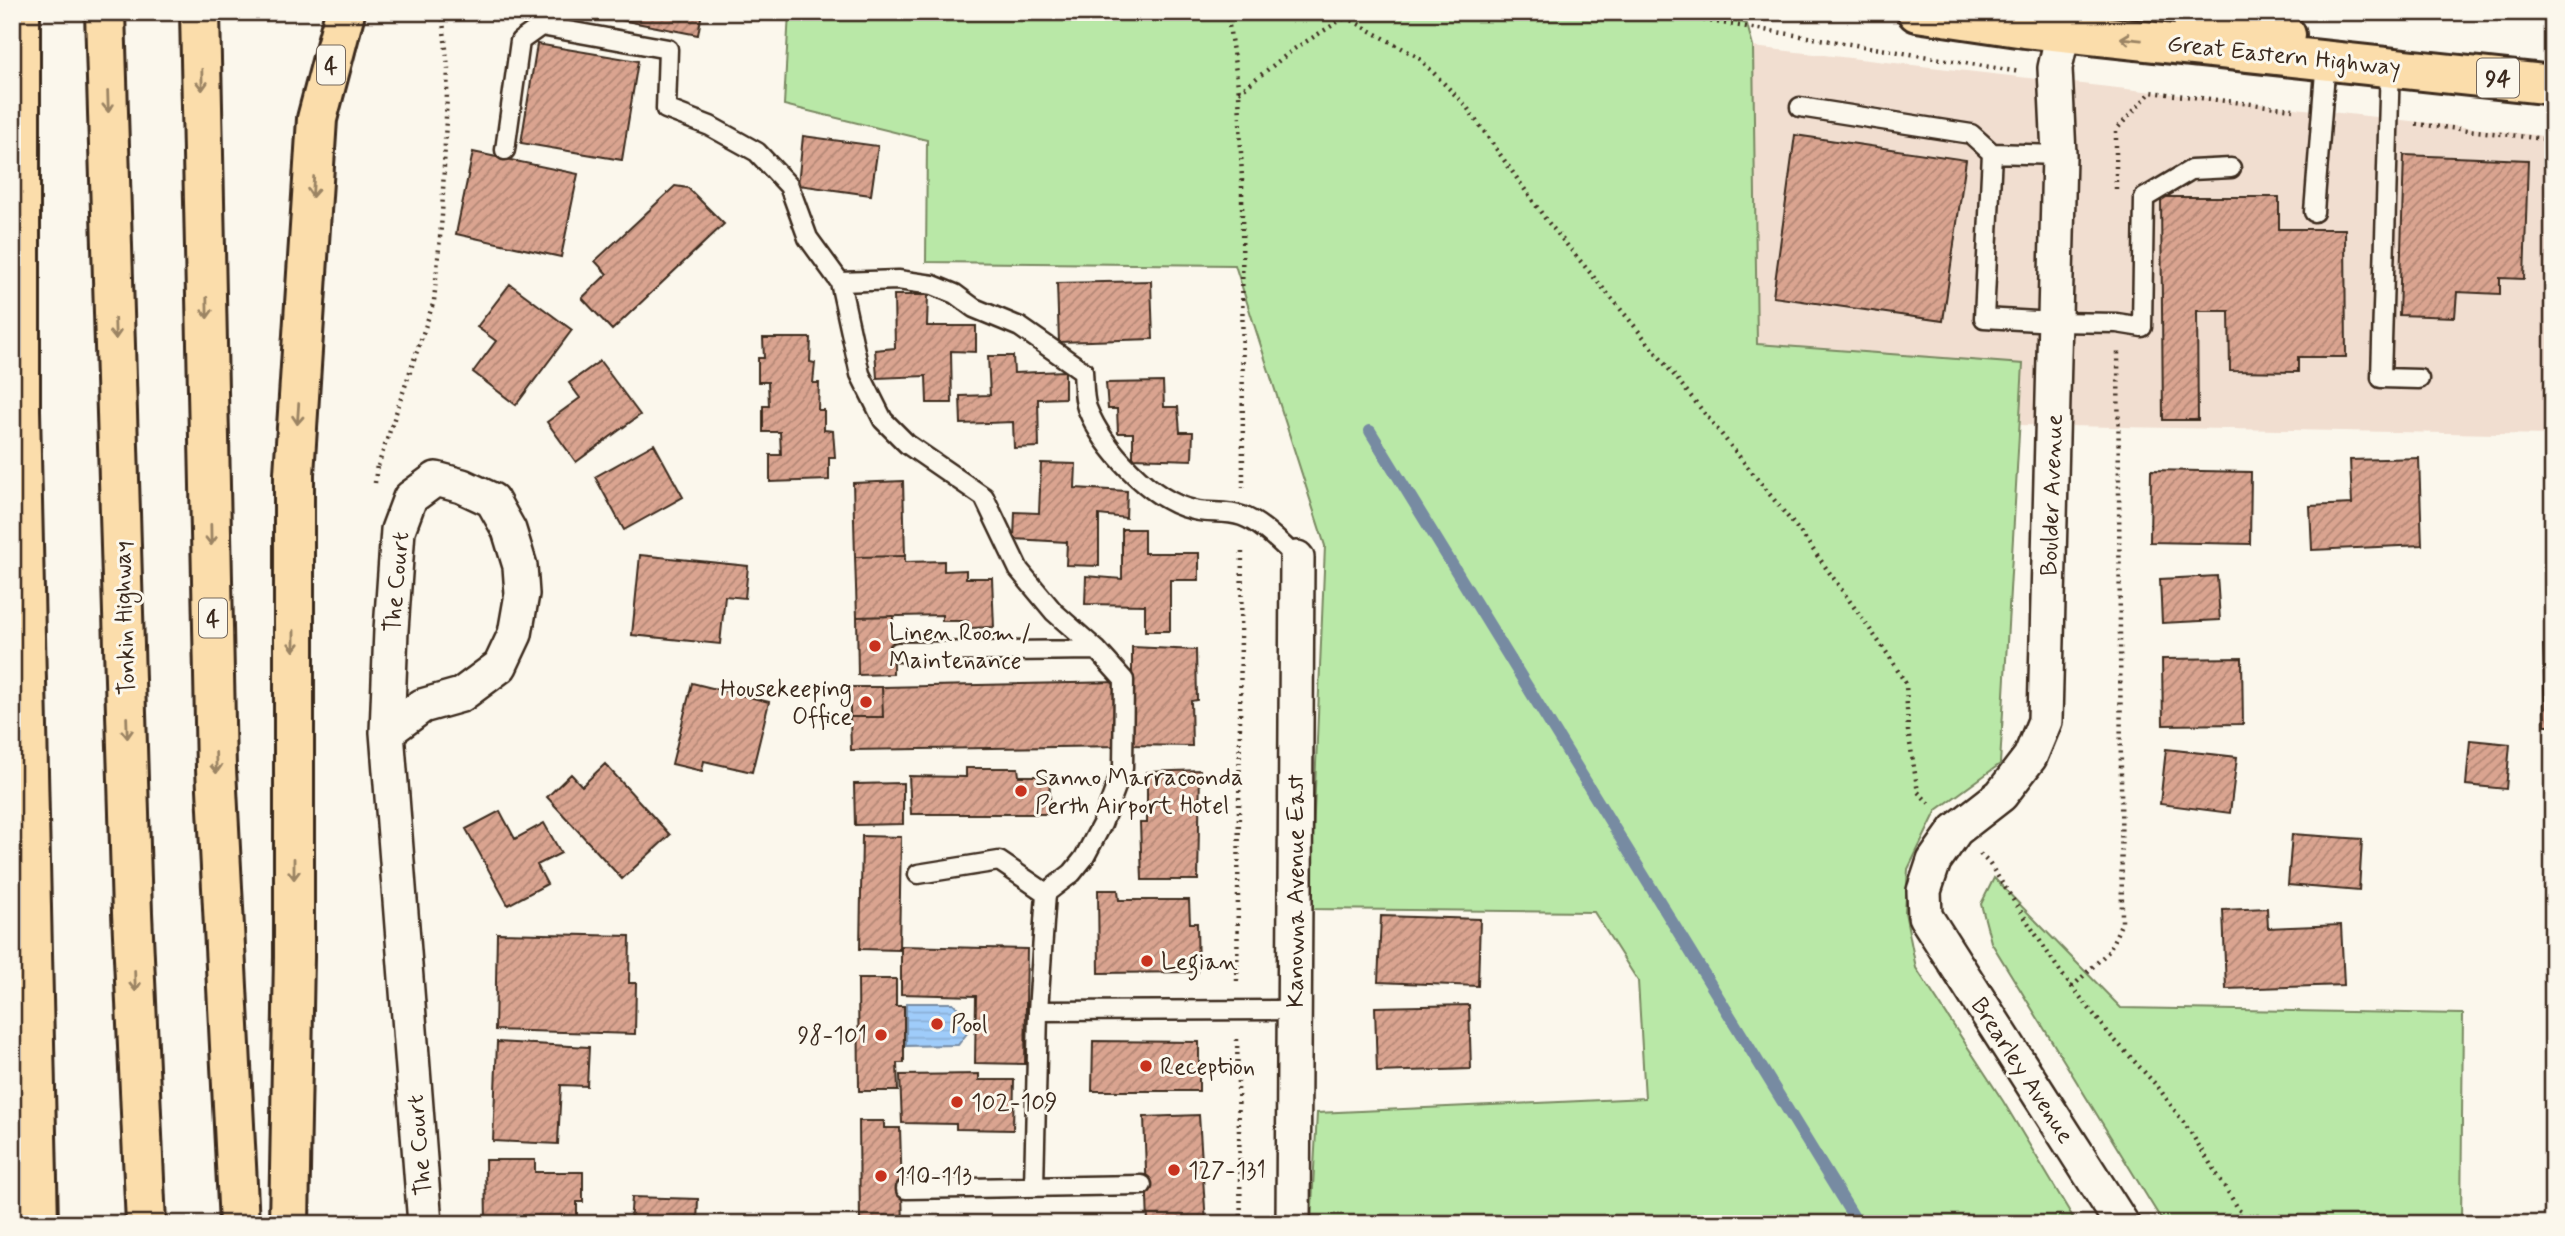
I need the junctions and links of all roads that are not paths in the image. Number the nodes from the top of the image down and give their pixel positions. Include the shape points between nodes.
1 (20, 12) edge
2 (105, 12) edge
3 (200, 12) edge
4 (345, 12) edge
5 (1917, 12) edge
6 (2189, 12) edge
7 (541, 19) edge
8 (2063, 32) junction
9 (2326, 52) junction
10 (2390, 63) junction
11 (2553, 85) edge
12 (1800, 107) dead end
13 (505, 150) dead end
14 (1992, 153) junction
15 (2059, 155) junction
16 (2231, 168) dead end
17 (2314, 212) dead end
18 (840, 282) junction
19 (2055, 323) junction
20 (2419, 379) dead end
21 (1297, 558) joint
22 (1097, 650) junction
23 (898, 652) dead end
24 (387, 732) junction
25 (918, 874) dead end
26 (1046, 893) junction
27 (1925, 916) joint
28 (1294, 1010) junction
29 (1038, 1011) junction
30 (1142, 1185) dead end
31 (1034, 1187) junction
32 (906, 1189) dead end
33 (38, 1224) edge
34 (146, 1224) edge
35 (239, 1224) edge
36 (289, 1224) edge
37 (425, 1224) edge
38 (1293, 1224) edge
39 (2122, 1224) edge

1 - 33 highway via 20,410
2 -> 34 highway, Tonkin Highway
3 -> 35 highway, 4 via 216,769
4 -> 36 highway, 4 via 317,119 293,474 294,957
5 - 8 highway, Great Eastern Highway / 94
6 - 9 highway, Great Eastern Highway / 94
7 - 13 lane via 520,41
7 - 18 lane via 668,49 666,110 710,126 757,152 789,186 808,238
9 -> 8 highway, Great Eastern Highway / 94
8 - 15 street, Boulder Avenue via 2055,68
9 - 10 highway, Great Eastern Highway / 94
9 - 17 lane
10 - 11 highway, Great Eastern Highway / 94
10 - 20 lane via 2381,377
12 - 14 lane via 1970,134
14 - 15 lane
14 - 19 lane via 1984,318
15 - 19 street, Boulder Avenue
16 - 19 lane via 2191,170 2144,198 2142,327
18 - 21 lane via 898,280 933,285 1020,327 1083,371 1086,405 1099,432 1129,470 1160,495 1192,510 1252,520
18 - 22 lane via 860,374 883,420 907,444 984,496 1018,570 1054,612
19 - 27 street, Boulder Avenue via 2045,721 2031,757 2001,795 1956,830 1934,861 1924,891
21 - 28 street, Kanowna Avenue East
22 - 23 lane
22 - 26 lane via 1124,680 1123,768 1084,858
24 - 24 street, The Court via 398,530 410,499 436,479 492,500 509,530 520,562 522,594 515,634 500,666 461,695 422,706
24 - 37 street, The Court
25 - 26 lane via 999,861
26 - 29 lane
27 - 39 street, Brearley Avenue
28 - 29 lane
28 - 38 street, Kanowna Avenue East
29 - 31 lane
30 - 31 lane
31 - 32 lane

